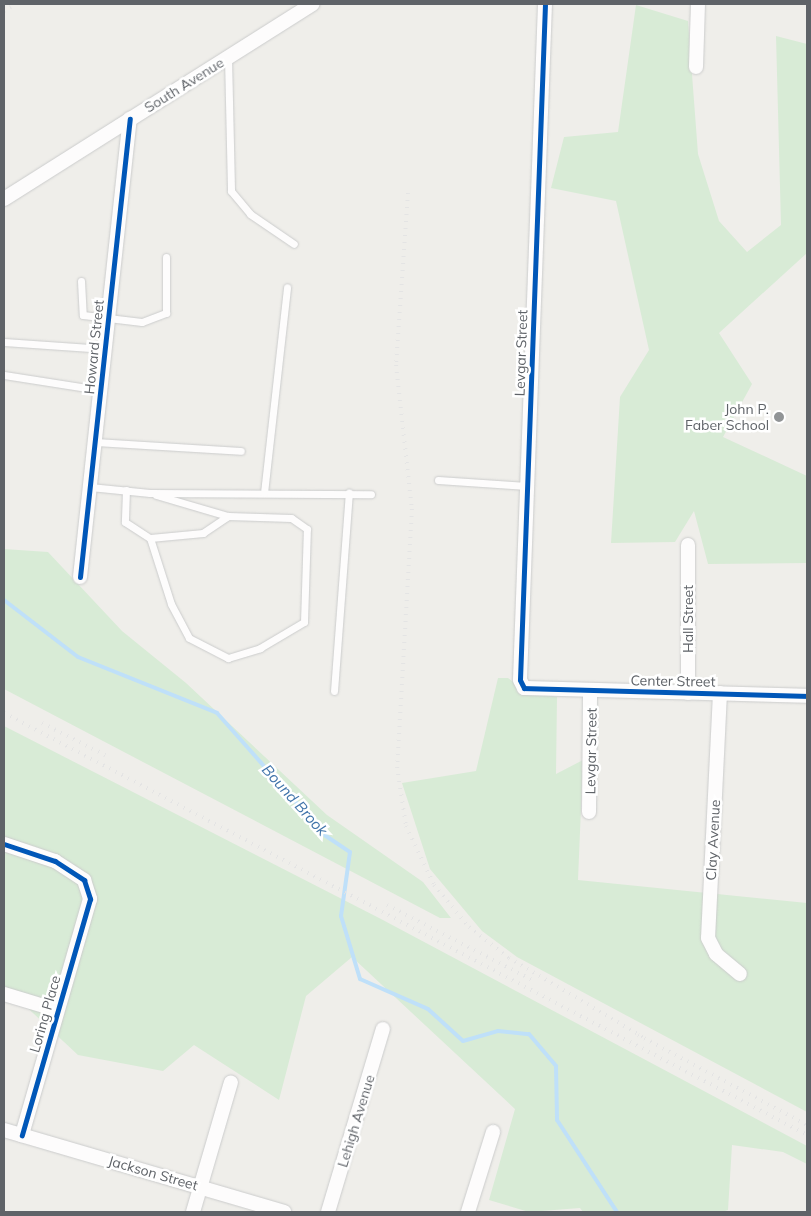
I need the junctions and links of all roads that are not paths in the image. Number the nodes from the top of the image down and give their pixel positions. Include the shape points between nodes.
1 (312, 4) edge
2 (545, 4) edge
3 (698, 4) edge
4 (228, 57) junction
5 (696, 68) dead end
6 (130, 119) junction
7 (4, 198) edge
8 (294, 244) dead end
9 (166, 257) dead end
10 (81, 281) dead end
11 (287, 287) dead end
12 (108, 321) junction
13 (4, 342) edge
14 (105, 349) junction
15 (4, 375) edge
16 (100, 390) junction
17 (95, 442) junction
18 (242, 451) dead end
19 (438, 480) dead end
20 (527, 486) junction
21 (90, 487) junction
22 (126, 490) junction
23 (150, 493) junction
24 (264, 493) junction
25 (349, 493) junction
26 (371, 494) dead end
27 (228, 516) junction
28 (150, 538) junction
29 (688, 545) dead end
30 (80, 577) dead end
31 (539, 689) joint
32 (590, 690) junction
33 (334, 691) dead end
34 (688, 692) junction
35 (720, 693) junction
36 (807, 696) edge
37 (590, 812) dead end
38 (4, 844) edge
39 (740, 974) dead end
40 (4, 994) edge
41 (58, 1010) junction
42 (383, 1030) dead end
43 (231, 1082) dead end
44 (4, 1130) edge
45 (493, 1132) dead end
46 (22, 1135) junction
47 (200, 1187) junction
48 (193, 1212) edge
49 (284, 1212) edge
50 (328, 1212) edge
51 (468, 1212) edge

1 - 4 street, South Avenue
2 - 20 street, Levgar Street
3 - 5 street
4 - 6 street, South Avenue
4 - 8 lane via 231,191 250,214
6 - 7 street, South Avenue
6 - 12 street, Howard Street
9 - 12 lane via 166,313 142,322
10 - 12 lane via 83,315
11 - 24 lane
12 - 14 street, Howard Street
13 - 14 lane
14 - 16 street, Howard Street
15 - 16 lane
16 - 17 street, Howard Street
17 - 18 lane
17 - 21 street, Howard Street
19 - 20 lane
20 - 31 street, Levgar Street via 520,680 524,688
21 - 22 lane
21 - 30 street, Howard Street
22 - 23 lane
22 - 28 lane via 125,522
23 - 24 lane
23 - 27 lane
24 - 25 lane
25 - 26 lane
25 - 33 lane
27 - 28 lane via 203,533
27 - 28 lane via 291,518 307,529 304,622 260,648 228,658 189,638 172,604
29 - 34 street, Hall Street
31 - 32 street, Center Street
32 - 34 street, Center Street
32 - 37 street, Levgar Street
34 - 35 street, Center Street
35 - 36 street, Center Street
35 - 39 street, Clay Avenue via 708,938 716,954
38 - 41 street, Loring Place via 55,861 84,880 90,899
40 - 41 street
41 - 46 street, Loring Place
42 - 50 street, Lehigh Avenue
43 - 47 street
44 - 46 street, Jackson Street
45 - 51 street
46 - 47 street, Jackson Street
47 - 48 street
47 - 49 street, Jackson Street

